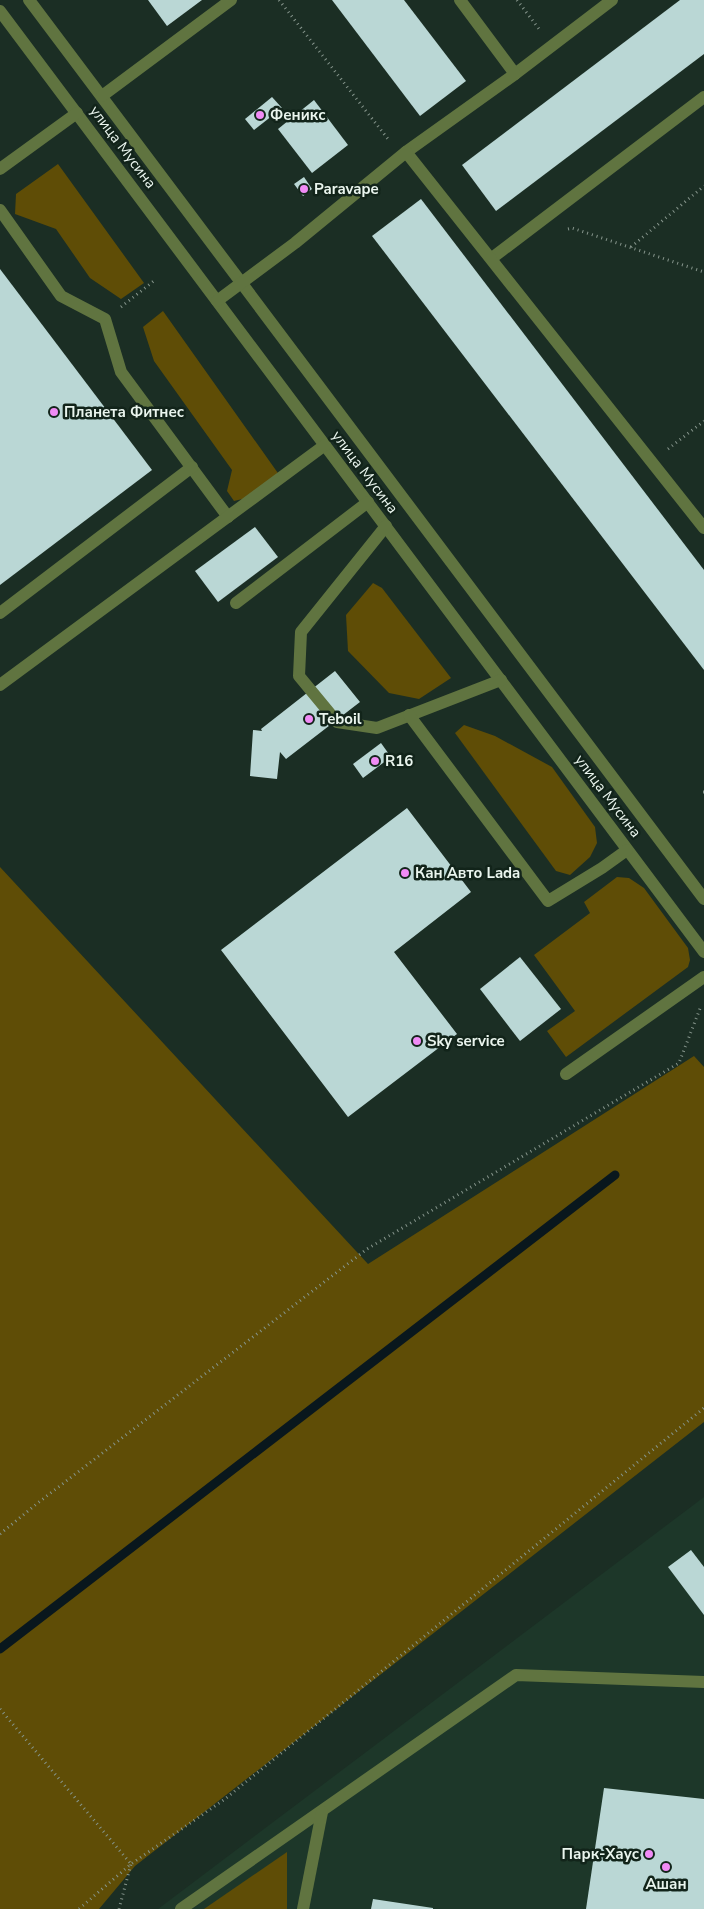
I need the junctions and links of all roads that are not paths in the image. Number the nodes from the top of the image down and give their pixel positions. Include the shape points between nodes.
1 (29, 0) edge
2 (231, 0) edge
3 (460, 0) edge
4 (612, 0) edge
5 (0, 11) edge
6 (514, 74) junction
7 (102, 96) junction
8 (704, 97) edge
9 (77, 113) junction
10 (406, 152) junction
11 (0, 169) edge
12 (0, 210) edge
13 (492, 258) junction
14 (242, 283) junction
15 (217, 301) junction
16 (325, 445) junction
17 (192, 467) junction
18 (368, 502) junction
19 (228, 516) junction
20 (386, 526) junction
21 (704, 528) edge
22 (236, 603) dead end
23 (0, 613) edge
24 (501, 680) junction
25 (0, 684) edge
26 (409, 714) junction
27 (627, 850) junction
28 (704, 900) edge
29 (704, 952) edge
30 (704, 977) edge
31 (566, 1074) dead end
32 (704, 1682) edge
33 (322, 1812) junction
34 (181, 1909) edge
35 (303, 1909) edge

1 - 7 street, улица Мусина
2 - 7 street
3 - 6 street
4 - 6 street
5 - 9 street, улица Мусина
6 - 10 street
7 - 14 street, улица Мусина
8 - 13 street
9 - 11 street
9 - 15 street, улица Мусина
10 - 13 street
10 - 14 street
12 - 17 street via 61,296 105,320 121,372
13 - 21 street
14 - 15 street
14 - 28 street, улица Мусина
15 - 16 street, улица Мусина
16 - 18 street, улица Мусина
16 - 19 street
17 - 19 street
17 - 23 street
18 - 20 street, улица Мусина
18 - 22 street
19 - 25 street
20 - 24 street, улица Мусина
20 - 26 street via 301,632 299,676 337,722 377,728
24 - 26 street
24 - 27 street, улица Мусина
26 - 27 street via 548,901
27 - 29 street, улица Мусина
30 - 31 street
32 - 33 street via 516,1675
33 - 34 street
33 - 35 street

